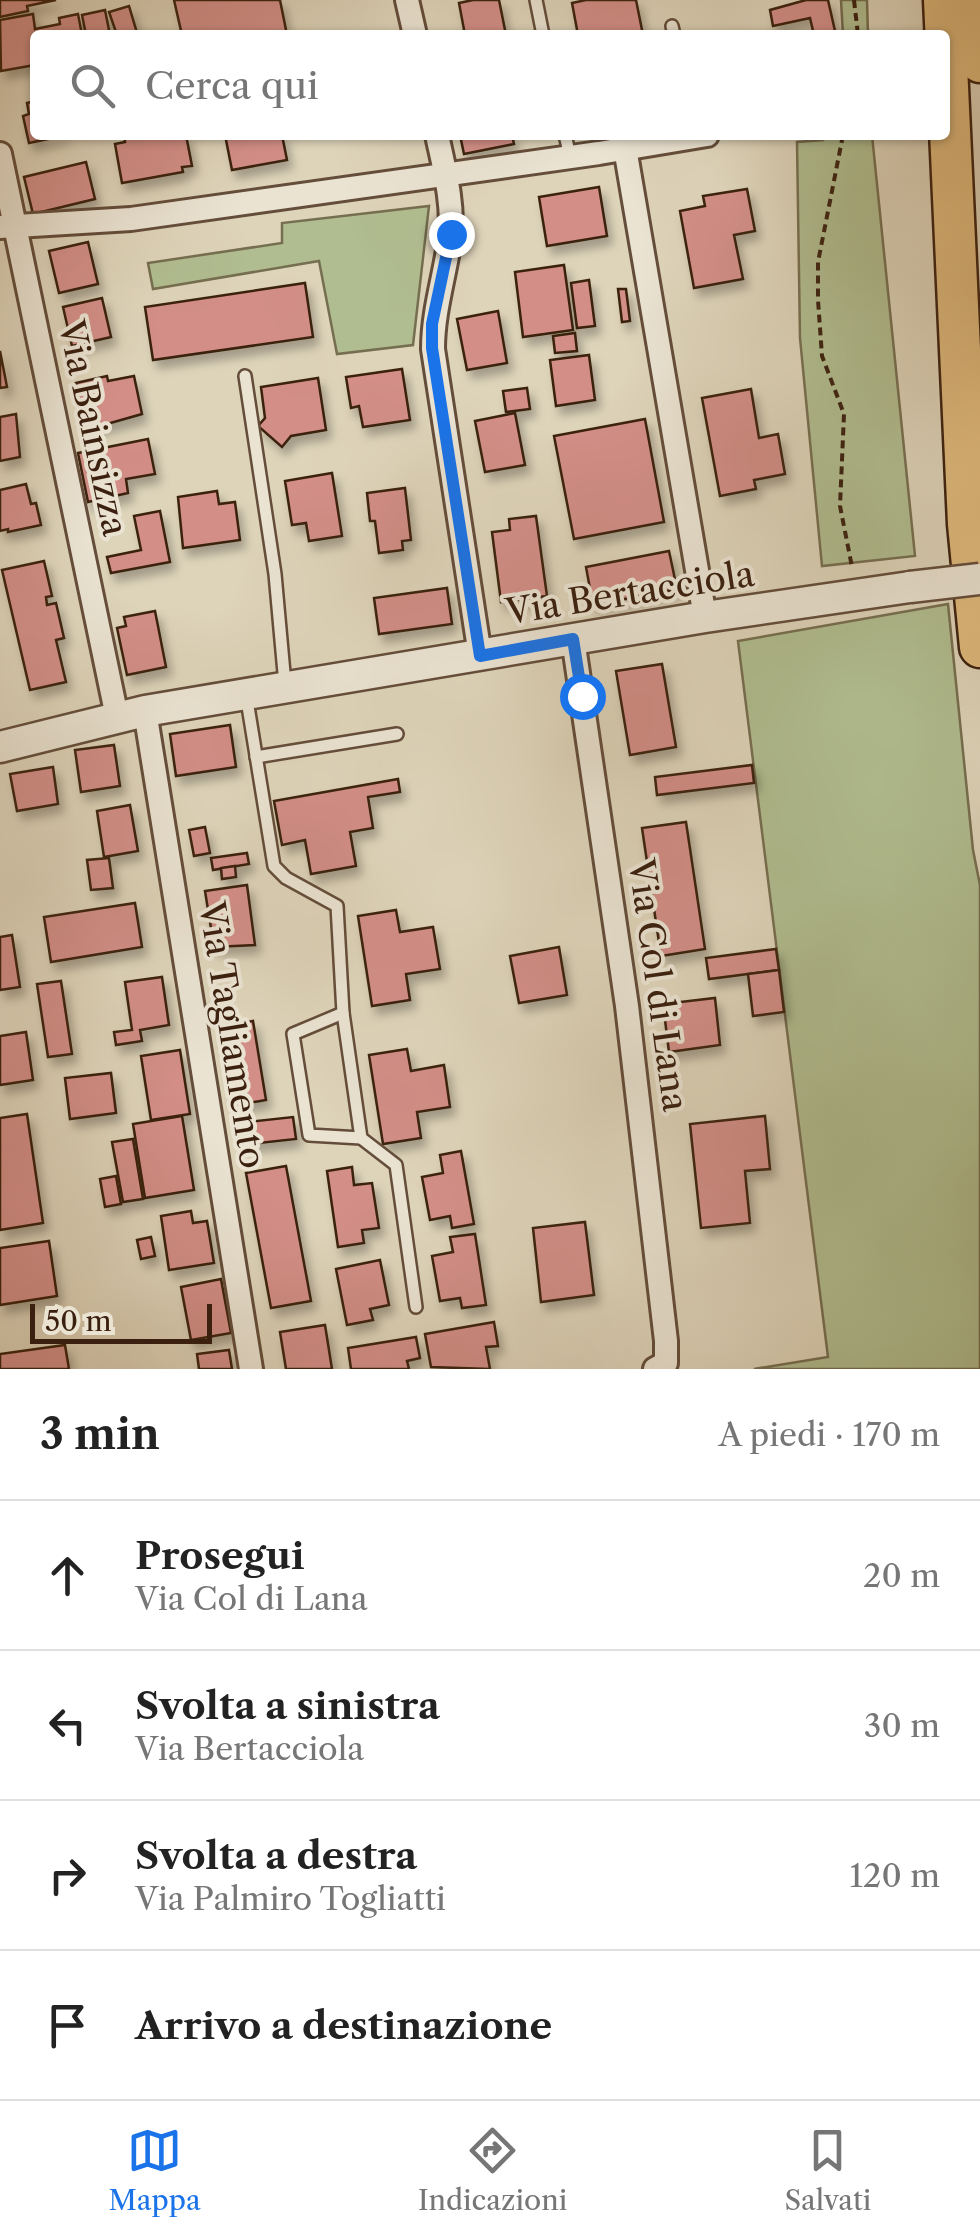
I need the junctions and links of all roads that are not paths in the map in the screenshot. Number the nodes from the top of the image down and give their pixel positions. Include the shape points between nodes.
1 (407, 0) edge
2 (536, 0) edge
3 (944, 0) edge
4 (976, 0) edge
5 (414, 30) edge
6 (542, 30) edge
7 (945, 30) edge
8 (980, 62) edge
9 (950, 131) edge
10 (437, 140) edge
11 (674, 140) edge
12 (568, 146) edge
13 (625, 148) junction
14 (0, 154) edge
15 (446, 175) junction
16 (8, 226) edge
17 (245, 376) dead end
18 (980, 580) edge
19 (704, 616) junction
20 (573, 639) junction
21 (980, 648) edge
22 (480, 656) junction
23 (285, 688) junction
24 (246, 694) junction
25 (131, 714) junction
26 (397, 734) dead end
27 (0, 747) edge
28 (256, 757) junction
29 (343, 1013) junction
30 (361, 1138) junction
31 (416, 1307) dead end
32 (251, 1369) edge
33 (655, 1369) edge

1 - 5 street
2 - 6 lane
3 - 7 highway
4 - 8 highway
9 - 21 highway
10 - 15 street
11 - 13 street
12 - 13 street
12 - 15 street
13 - 19 street
14 - 16 street, Via Bainsizza
15 - 16 street via 131,218
15 - 22 street via 451,234 432,348
16 - 25 street, Via Bainsizza
17 - 23 lane
18 - 19 street, Via Bertacciola, bridge
19 - 20 street, Via Bertacciola
20 - 22 street, Via Bertacciola
20 - 33 street, Via Col di Lana via 627,1006 666,1342 666,1363
22 - 23 street, Via Bertacciola
23 - 24 street, Via Bertacciola
24 - 25 street, Via Bertacciola
24 - 28 lane
25 - 27 street, Via Bertacciola
25 - 32 street, Via Tagliamento
26 - 28 lane
28 - 29 lane via 274,866 337,906
29 - 30 lane
29 - 30 lane via 293,1034 308,1135
30 - 31 lane via 396,1165

